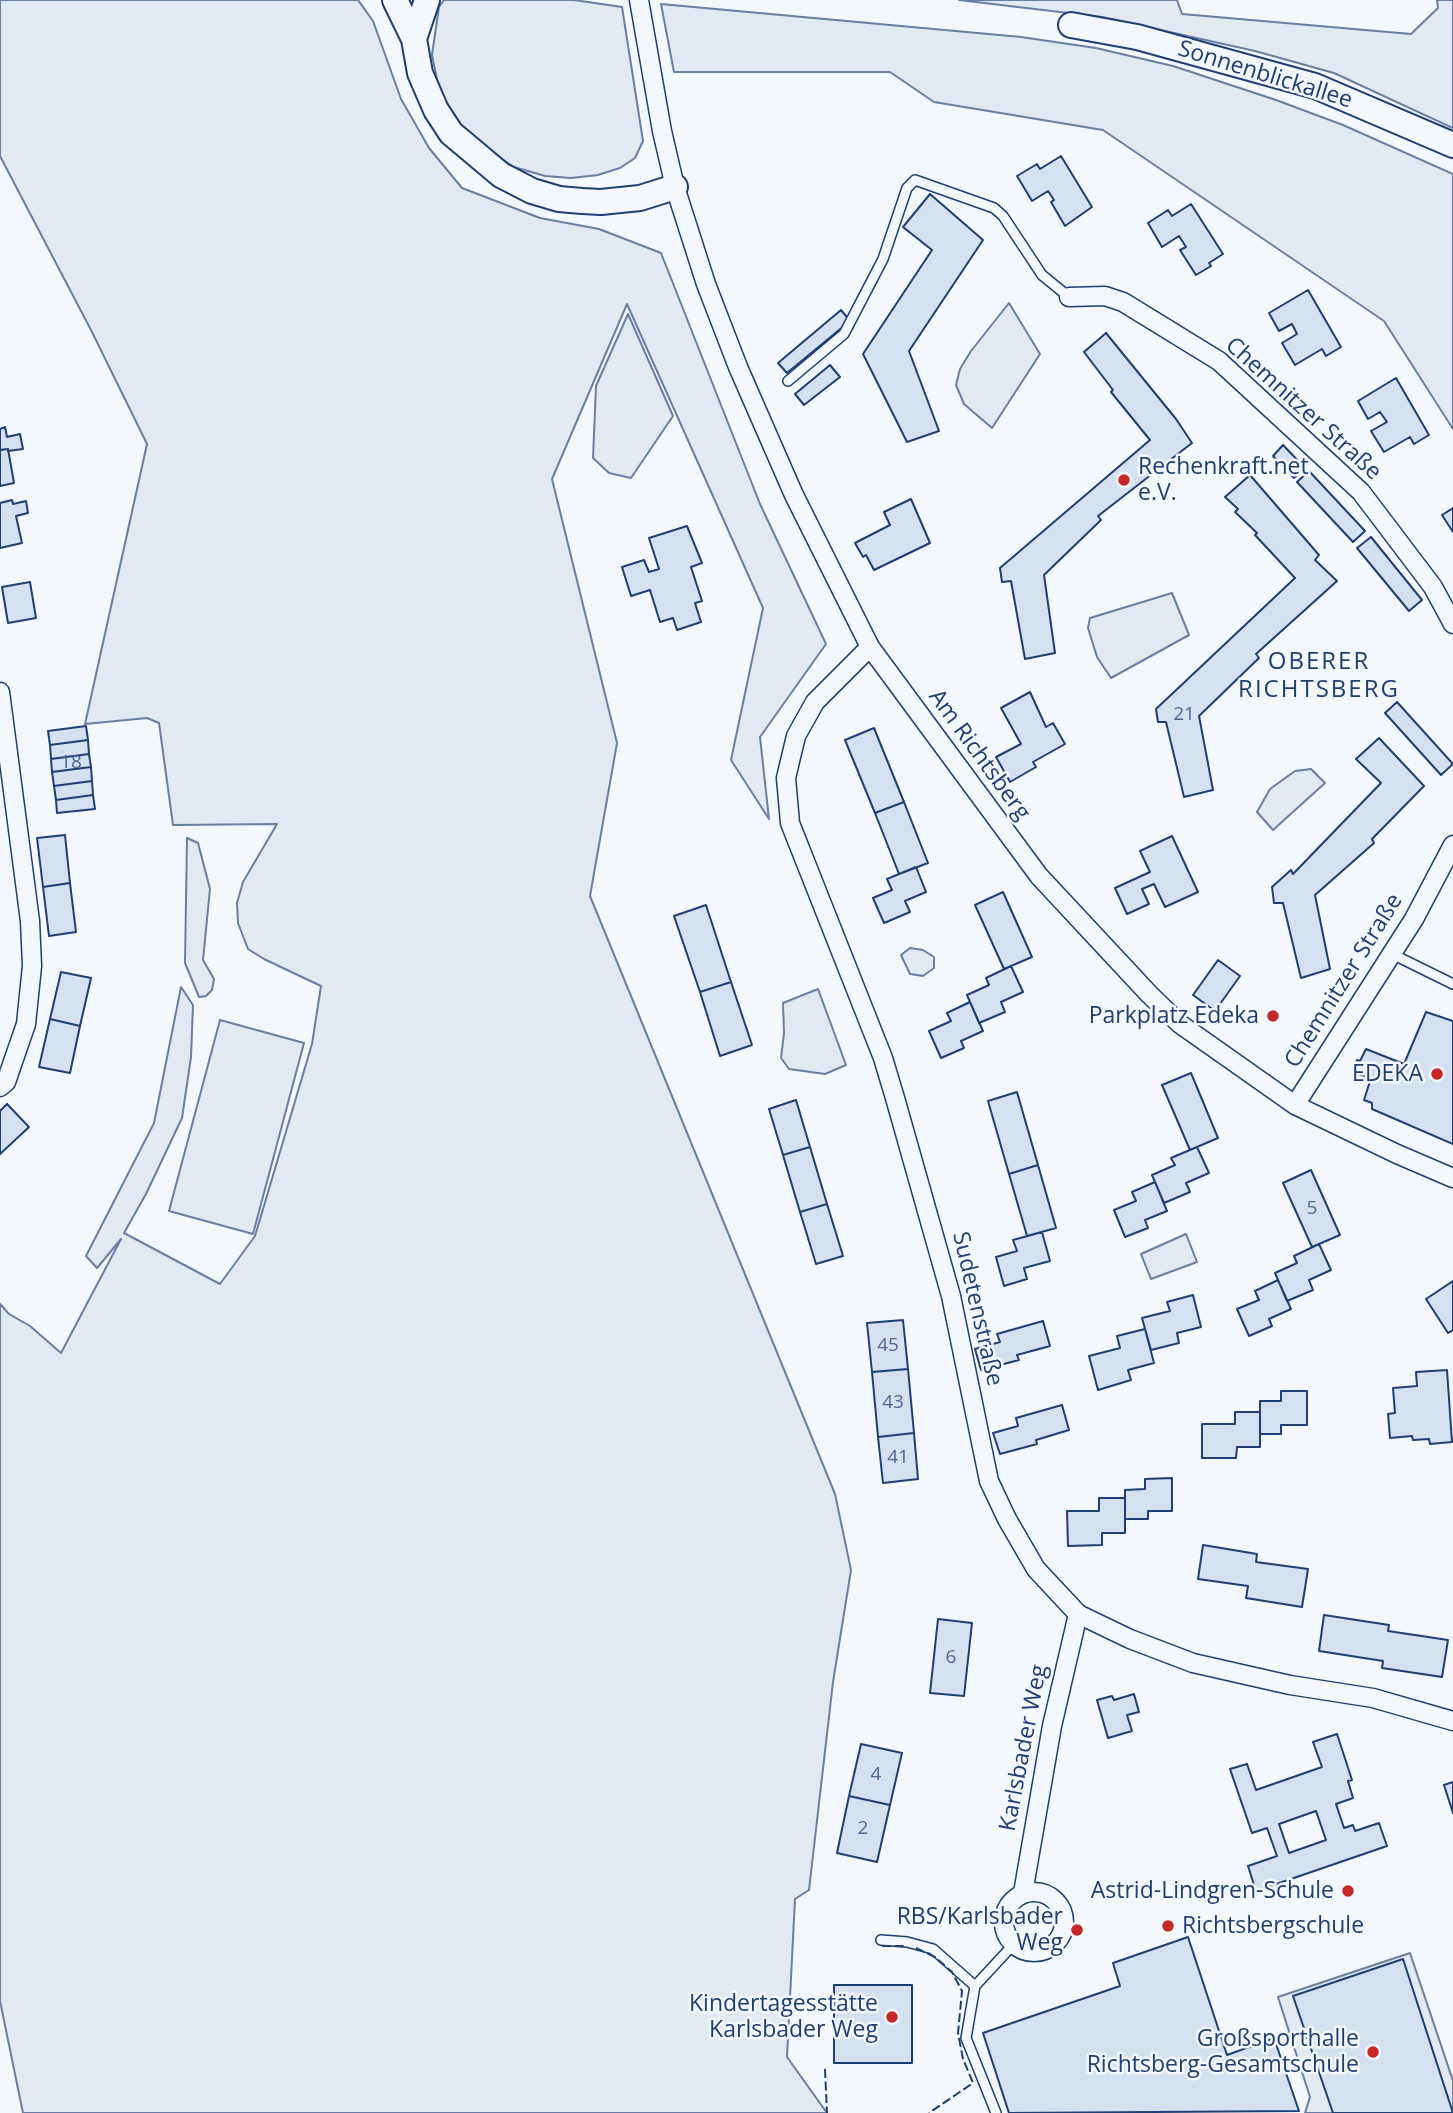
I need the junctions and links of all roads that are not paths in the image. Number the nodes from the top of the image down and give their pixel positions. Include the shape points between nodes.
1 (427, 0) edge
2 (639, 0) edge
3 (396, 1) edge
4 (1071, 25) dead end
5 (414, 39) junction
6 (1453, 145) edge
7 (675, 187) junction
8 (1069, 297) joint
9 (788, 381) dead end
10 (1453, 624) edge
11 (870, 647) junction
12 (0, 692) edge
13 (1453, 845) edge
14 (1392, 954) junction
15 (1453, 984) edge
16 (0, 1087) edge
17 (1295, 1105) junction
18 (1453, 1178) edge
19 (1078, 1614) junction
20 (1452, 1718) edge
21 (1023, 1893) junction
22 (881, 1940) dead end
23 (1013, 1945) junction
24 (975, 1986) junction
25 (996, 2113) edge

1 - 5 main road
2 - 7 street, Am Richtsberg
3 - 5 main road
4 - 6 main road, Sonnenblickallee via 1137,37 1315,86
5 - 7 main road via 420,73 436,110 451,133 501,174 532,191 582,201 640,198
7 - 11 street, Am Richtsberg via 738,368 794,495
8 - 9 lane via 1042,275 994,208 915,180 907,188 883,259 844,334
8 - 10 street, Chemnitzer Straße via 1105,296 1123,302 1219,361 1361,492 1433,587
11 - 17 street, Am Richtsberg via 1039,876 1121,965 1180,1024
11 - 19 street, Sudetenstraße via 815,702 796,736 786,778 790,822 895,1098 951,1296 989,1481 1036,1569
12 - 16 street via 32,966 26,1024 6,1082
13 - 14 street, Chemnitzer Straße
14 - 15 lane
14 - 17 street, Chemnitzer Straße
17 - 18 street, Am Richtsberg
19 - 20 street, Sudetenstraße via 1193,1664
19 - 21 street, Karlsbader Weg via 1052,1726
21 - 23 street, Karlsbader Weg via 1007,1908 1003,1919
21 - 23 street via 1053,1897 1065,1924 1050,1949 1024,1952
22 - 24 lane via 933,1949
23 - 24 lane
24 - 25 lane via 967,2038

